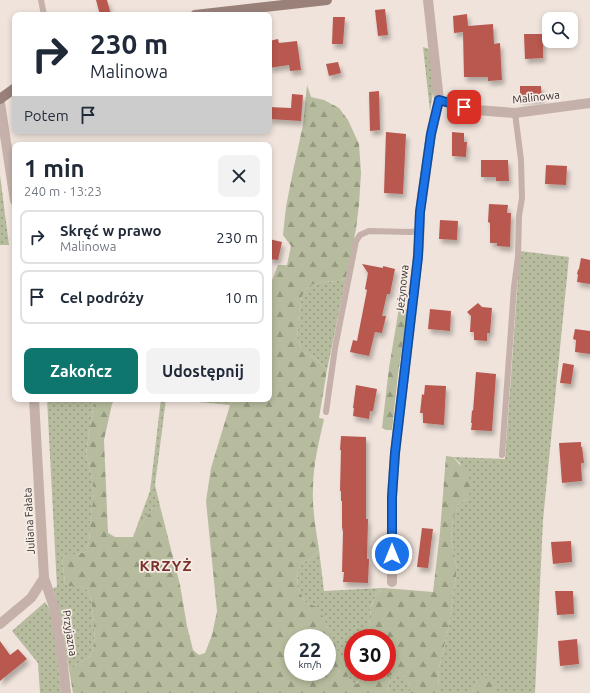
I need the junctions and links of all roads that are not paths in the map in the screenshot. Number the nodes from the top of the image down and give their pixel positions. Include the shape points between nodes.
1 (41, 0) edge
2 (327, 0) edge
3 (428, 0) edge
4 (43, 12) edge
5 (221, 12) edge
6 (12, 90) edge
7 (0, 99) edge
8 (439, 100) junction
9 (590, 102) edge
10 (0, 103) edge
11 (516, 113) junction
12 (12, 181) edge
13 (419, 231) junction
14 (34, 402) edge
15 (326, 412) dead end
16 (502, 455) dead end
17 (44, 578) junction
18 (392, 582) dead end
19 (0, 624) edge
20 (66, 693) edge

1 - 4 lane
2 - 5 street
3 - 8 street, Jeżynowa
6 - 7 street
8 - 11 street, Malinowa via 476,110
8 - 13 street, Jeżynowa via 431,134
9 - 11 street, Malinowa
10 - 12 street
11 - 16 lane via 522,198
13 - 15 lane via 369,231 360,235 356,241 335,348
13 - 18 street, Jeżynowa via 395,453
14 - 17 street, Juliana Fałata
17 - 19 street via 31,598
17 - 20 street, Przyjazna via 54,607

